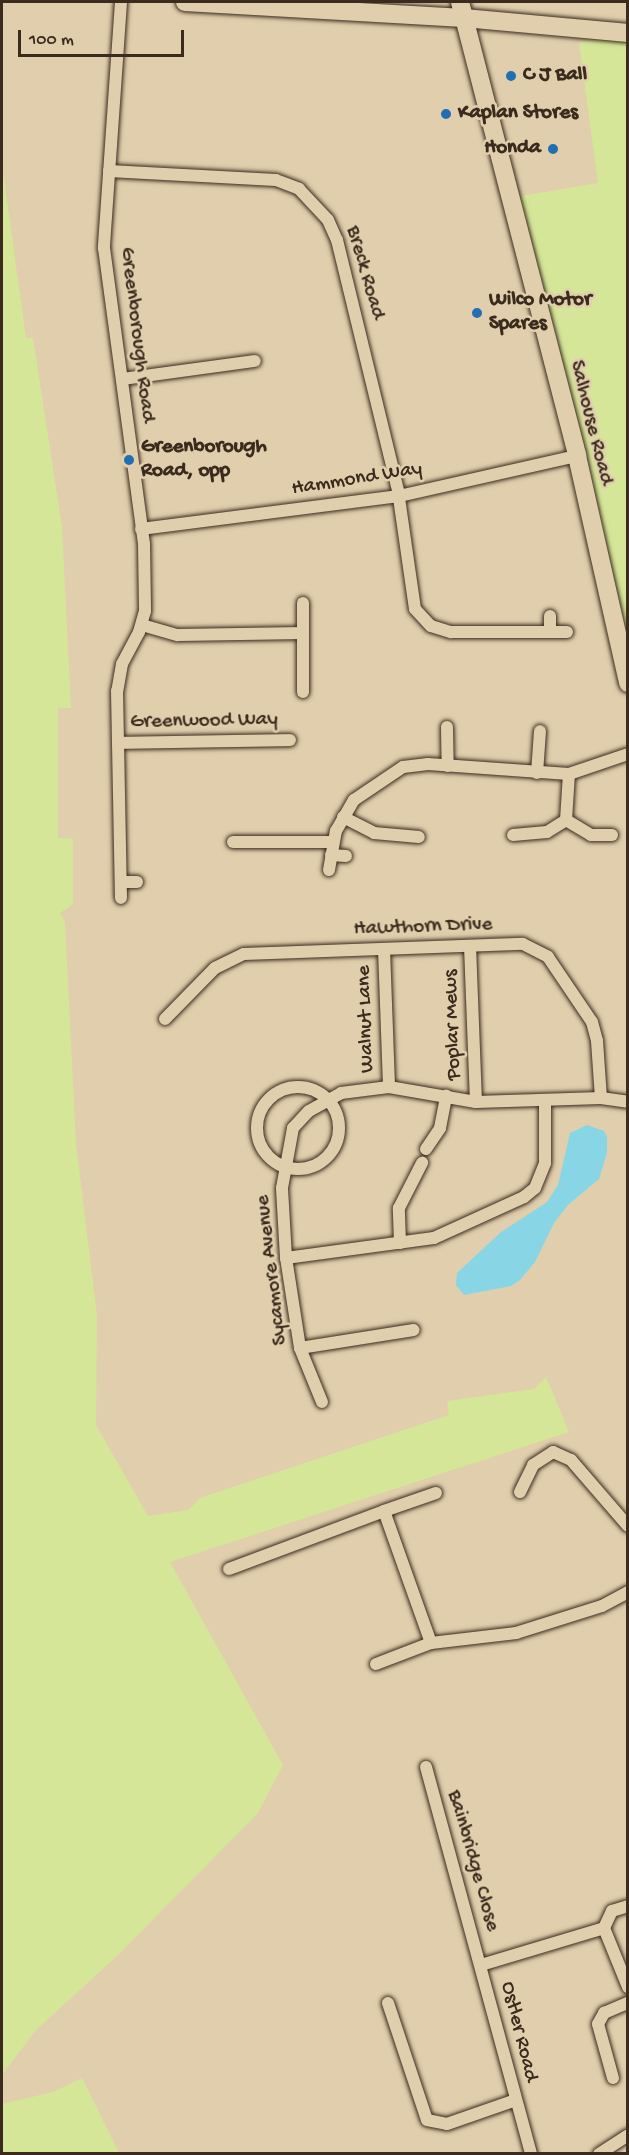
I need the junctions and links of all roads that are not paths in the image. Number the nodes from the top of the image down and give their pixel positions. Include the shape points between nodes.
1 (121, 2) edge
2 (185, 2) edge
3 (462, 10) edge
4 (627, 33) edge
5 (109, 171) junction
6 (255, 361) dead end
7 (123, 379) junction
8 (577, 456) junction
9 (399, 496) junction
10 (141, 529) junction
11 (303, 603) dead end
12 (550, 616) dead end
13 (142, 625) junction
14 (550, 632) junction
15 (567, 632) dead end
16 (303, 633) junction
17 (627, 683) edge
18 (303, 692) dead end
19 (447, 727) dead end
20 (540, 731) dead end
21 (290, 740) dead end
22 (118, 743) junction
23 (627, 754) edge
24 (448, 766) junction
25 (537, 773) junction
26 (569, 774) junction
27 (343, 817) junction
28 (566, 820) junction
29 (513, 835) dead end
30 (612, 835) dead end
31 (419, 837) dead end
32 (233, 842) dead end
33 (332, 848) junction
34 (346, 855) dead end
35 (329, 870) dead end
36 (121, 882) junction
37 (137, 882) dead end
38 (121, 898) dead end
39 (470, 946) junction
40 (384, 949) junction
41 (165, 1019) dead end
42 (389, 1087) junction
43 (446, 1096) junction
44 (327, 1098) junction
45 (601, 1098) junction
46 (545, 1100) junction
47 (476, 1101) junction
48 (627, 1102) edge
49 (426, 1149) dead end
50 (422, 1163) dead end
51 (284, 1166) junction
52 (400, 1243) junction
53 (286, 1258) junction
54 (414, 1330) dead end
55 (300, 1348) junction
56 (322, 1402) dead end
57 (519, 1492) dead end
58 (436, 1493) dead end
59 (384, 1512) junction
60 (627, 1526) edge
61 (230, 1569) dead end
62 (627, 1592) edge
63 (431, 1643) junction
64 (375, 1664) dead end
65 (426, 1767) dead end
66 (627, 1906) edge
67 (604, 1928) junction
68 (481, 1965) junction
69 (627, 1987) edge
70 (388, 2003) dead end
71 (627, 2003) edge
72 (613, 2078) dead end
73 (516, 2100) junction
74 (627, 2135) edge
75 (531, 2154) edge
76 (599, 2154) edge

1 - 5 street, Greenborough Road
2 - 3 street
3 - 4 street
3 - 8 street, Salhouse Road
5 - 7 street, Greenborough Road via 104,248
5 - 9 street, Breck Road via 276,180 298,189 328,220 337,240
6 - 7 street
7 - 10 street, Greenborough Road
8 - 9 street, Hammond Way
8 - 17 street, Salhouse Road
9 - 10 street, Hammond Way
9 - 14 street, Breck Road via 412,596 420,617 431,626 451,632
10 - 13 street, Greenborough Road
11 - 16 street
12 - 14 street
13 - 16 street via 177,635
13 - 22 street, Greenborough Road via 119,677
14 - 15 street
16 - 18 street
19 - 24 street
20 - 25 street
21 - 22 street, Greenwood Way
22 - 36 street, Greenborough Road
23 - 26 street
24 - 25 street
24 - 27 street via 416,765 386,776 354,800
25 - 26 street
26 - 28 street
27 - 31 street via 374,833
27 - 33 street
28 - 29 street via 547,832
28 - 30 street via 591,835
32 - 33 street
33 - 34 street
33 - 35 street
36 - 37 street
36 - 38 street, Greenborough Road
39 - 40 street, Hawthorn Drive
39 - 45 street, Hawthorn Drive via 523,944 548,957 595,1030
39 - 47 street, Poplar Mews
40 - 41 street, Hawthorn Drive via 234,957 214,968
40 - 42 street, Walnut Lane
42 - 43 street
42 - 44 street
43 - 47 street
43 - 49 street via 440,1128
44 - 51 street, Sycamore Avenue via 293,1128
44 - 51 street, Sycamore Avenue via 339,1121 338,1138 330,1153 309,1167
44 - 51 street, Sycamore Avenue via 313,1089 297,1086 273,1095 262,1107 257,1124 259,1142 269,1157
45 - 46 street
45 - 48 street
46 - 47 street
46 - 52 street via 546,1156 535,1188 512,1204 434,1238
50 - 52 street via 399,1208
51 - 53 street, Sycamore Avenue
52 - 53 street
53 - 55 street, Sycamore Avenue
54 - 55 street
55 - 56 street, Sycamore Avenue
57 - 60 street via 533,1465 553,1452 571,1460
58 - 59 street
59 - 61 street
59 - 63 street
62 - 63 street via 602,1606 516,1633
63 - 64 street
65 - 68 street, Bainbridge Close
66 - 67 street via 612,1911
67 - 68 street, Ostler Road
67 - 69 street
68 - 73 street, Ostler Road
70 - 73 street via 421,2109 433,2124 447,2124
71 - 72 street via 604,2013 598,2024
73 - 75 street, Ostler Road
74 - 76 street

